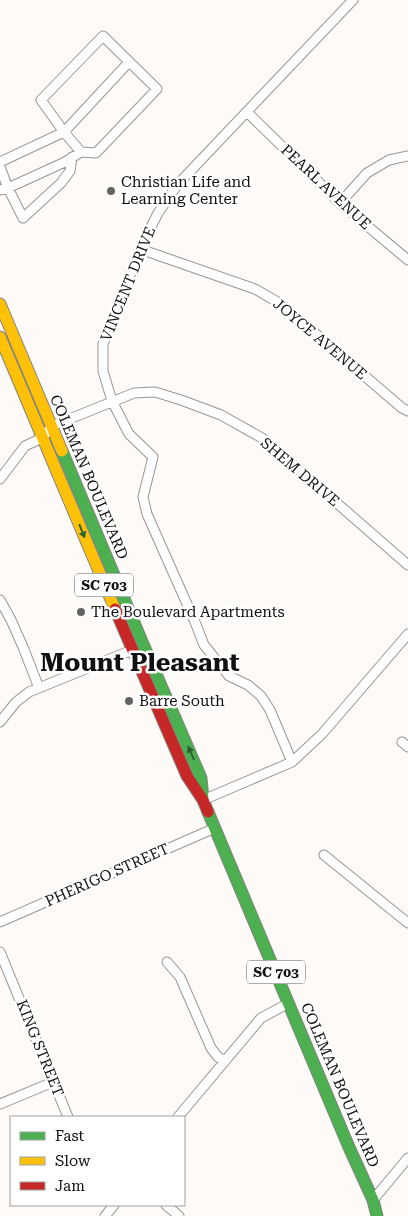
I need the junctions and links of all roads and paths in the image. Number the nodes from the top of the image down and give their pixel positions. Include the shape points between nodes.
1 (353, 0) edge
2 (129, 62) junction
3 (247, 112) junction
4 (64, 132) junction
5 (81, 152) junction
6 (408, 156) edge
7 (72, 157) junction
8 (0, 162) edge
9 (0, 167) edge
10 (4, 189) edge
11 (340, 203) junction
12 (140, 249) junction
13 (408, 260) edge
14 (0, 304) edge
15 (0, 337) edge
16 (112, 402) junction
17 (408, 411) edge
18 (52, 426) junction
19 (42, 438) junction
20 (0, 478) edge
21 (95, 529) junction
22 (408, 565) edge
23 (0, 600) edge
24 (408, 634) edge
25 (132, 650) junction
26 (39, 688) junction
27 (0, 722) edge
28 (292, 762) junction
29 (203, 800) junction
30 (215, 828) junction
31 (324, 855) dead end
32 (0, 922) edge
33 (408, 923) edge
34 (0, 952) edge
35 (167, 962) dead end
36 (289, 1003) junction
37 (225, 1061) junction
38 (54, 1082) junction
39 (0, 1104) edge
40 (68, 1116) edge
41 (179, 1116) edge
42 (408, 1158) edge
43 (373, 1200) junction
44 (113, 1206) edge
45 (167, 1206) edge
46 (105, 1216) edge
47 (179, 1216) edge
48 (377, 1216) edge
49 (383, 1216) edge

1 - 3 street, VINCENT DRIVE
2 - 4 street
2 - 4 street via 103,36 41,100
2 - 5 street via 157,89 96,153
3 - 11 street, PEARL AVENUE
3 - 12 street, VINCENT DRIVE via 178,184 158,213
4 - 5 street
4 - 8 street
5 - 7 street
6 - 11 street via 389,160 367,174
7 - 10 street
7 - 10 street via 70,171 61,183 23,218
9 - 10 street
11 - 13 street, PEARL AVENUE
12 - 16 street, VINCENT DRIVE via 103,344 103,371
12 - 17 street, JOYCE AVENUE via 255,288 281,304
14 - 18 main road, COLEMAN BOULEVARD / SC 703
15 - 18 main road via 34,405
15 - 19 main road, COLEMAN BOULEVARD / SC 703
16 - 18 street, SHEM DRIVE
16 - 22 street, SHEM DRIVE via 134,394 155,392 221,415 262,438
16 - 28 street, VINCENT DRIVE via 129,434 153,457 143,497 147,514 204,645 229,676 261,696
18 - 19 street, SHEM DRIVE
18 - 21 main road, COLEMAN BOULEVARD / SC 703
19 - 20 street, SHEM DRIVE via 25,446
19 - 21 main road via 57,454 80,506
19 -> 25 main road, COLEMAN BOULEVARD / SC 703
29 -> 21 main road, COLEMAN BOULEVARD / SC 703 via 201,778
23 - 26 street
24 - 28 street via 322,734
25 - 26 street
25 - 29 main road, COLEMAN BOULEVARD / SC 703 via 187,776
26 - 27 street via 24,695
28 - 29 street
29 - 30 main road, COLEMAN BOULEVARD / SC 703
30 - 32 street, PHERIGO STREET
30 - 36 main road, COLEMAN BOULEVARD / SC 703
31 - 33 street
34 - 38 street, KING STREET
35 - 37 street via 180,977 210,1048
36 - 37 street via 261,1018
36 - 43 main road, COLEMAN BOULEVARD / SC 703
37 - 41 street
38 - 39 street
38 - 40 street, KING STREET
42 - 43 street
43 - 48 main road, COLEMAN BOULEVARD / SC 703
43 - 49 main road
44 - 46 street
45 - 47 street

